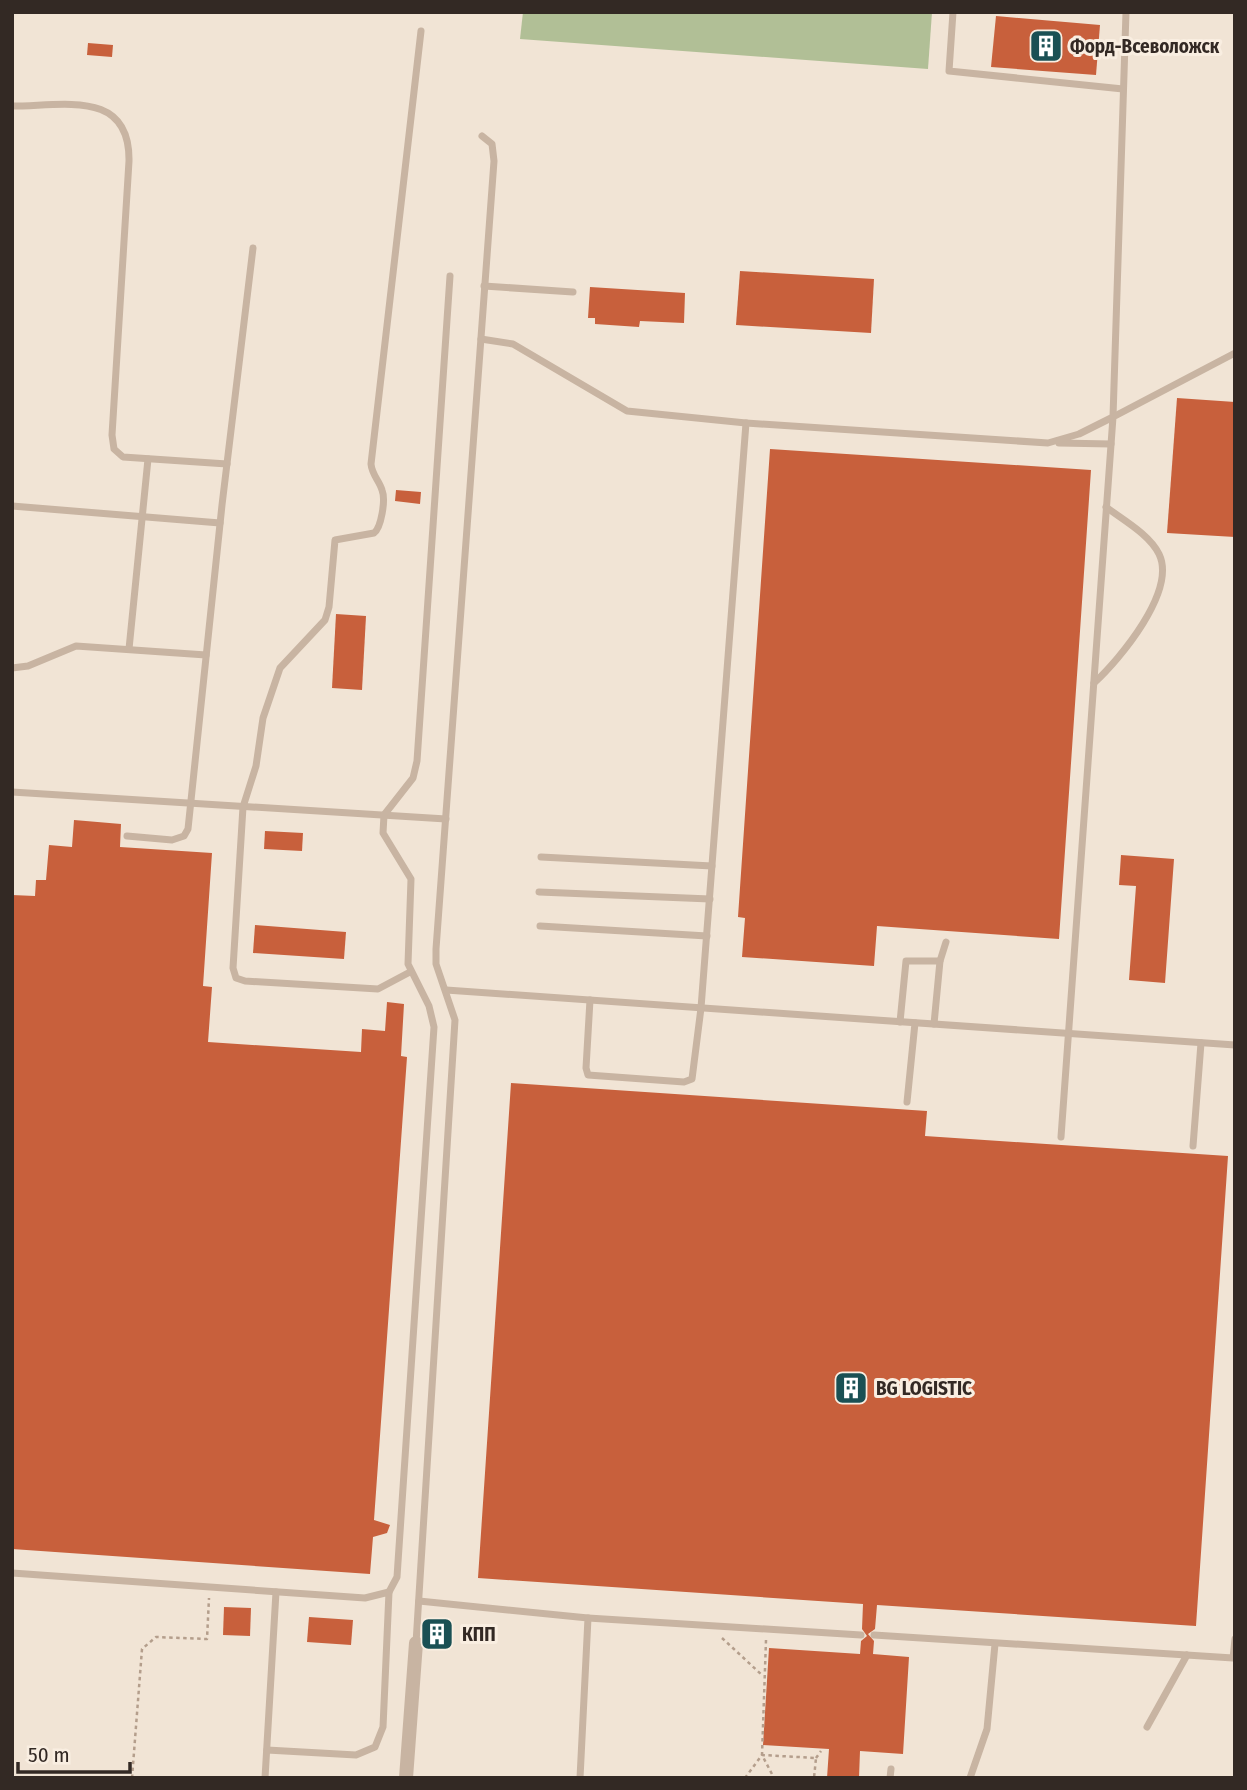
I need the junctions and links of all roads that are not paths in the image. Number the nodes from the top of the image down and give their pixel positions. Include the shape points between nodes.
1 (953, 12) edge
2 (1126, 12) edge
3 (421, 31) dead end
4 (1123, 89) junction
5 (12, 106) edge
6 (482, 136) dead end
7 (253, 248) dead end
8 (450, 276) dead end
9 (484, 286) junction
10 (573, 292) dead end
11 (481, 339) junction
12 (1235, 353) edge
13 (1113, 417) junction
14 (746, 423) junction
15 (1048, 443) junction
16 (1111, 444) junction
17 (148, 459) junction
18 (227, 464) junction
19 (12, 506) edge
20 (1106, 507) junction
21 (142, 516) junction
22 (220, 523) junction
23 (129, 649) junction
24 (206, 655) junction
25 (12, 668) edge
26 (1094, 683) junction
27 (12, 792) edge
28 (190, 803) junction
29 (243, 807) junction
30 (384, 815) junction
31 (446, 819) junction
32 (127, 836) dead end
33 (541, 857) dead end
34 (712, 866) junction
35 (540, 892) dead end
36 (710, 899) junction
37 (540, 926) dead end
38 (707, 936) junction
39 (946, 942) dead end
40 (940, 961) junction
41 (410, 972) junction
42 (446, 990) junction
43 (590, 1000) junction
44 (701, 1008) junction
45 (900, 1022) junction
46 (915, 1023) junction
47 (934, 1024) junction
48 (1070, 1034) junction
49 (1201, 1043) junction
50 (1235, 1045) edge
51 (907, 1102) dead end
52 (1061, 1137) dead end
53 (1193, 1146) dead end
54 (12, 1573) edge
55 (275, 1592) junction
56 (389, 1592) junction
57 (419, 1601) junction
58 (588, 1618) junction
59 (862, 1635) dead end
60 (874, 1635) dead end
61 (1235, 1639) edge
62 (415, 1643) joint
63 (995, 1644) junction
64 (1187, 1655) junction
65 (1234, 1658) edge
66 (1147, 1727) dead end
67 (267, 1750) junction
68 (265, 1778) edge
69 (407, 1778) edge
70 (580, 1778) edge
71 (970, 1778) edge

1 - 4 lane via 949,71
2 - 4 lane
3 - 29 lane via 371,464 383,490 380,525 374,534 335,540 325,621 292,653 275,680
4 - 13 lane
5 - 17 lane via 95,107 117,117 128,136 111,435 114,449 123,457
6 - 9 lane via 494,152
7 - 18 lane
8 - 30 lane via 417,761 413,778
9 - 10 lane
9 - 11 lane
11 - 14 lane via 513,344 627,411
11 - 31 lane
12 - 13 lane
13 - 15 lane
13 - 16 lane
14 - 15 lane
14 - 34 lane
15 - 16 lane
16 - 20 lane
17 - 18 lane
17 - 21 lane
18 - 22 lane
19 - 21 lane
20 - 26 lane
20 - 26 lane via 1152,545 1161,563 1161,582 1132,638
21 - 22 lane
21 - 23 lane
22 - 24 lane
23 - 24 lane
23 - 25 lane via 76,646
24 - 28 lane
26 - 48 lane
27 - 28 lane
28 - 29 lane
28 - 32 lane via 184,836 172,840
29 - 30 lane
29 - 41 lane via 236,978 378,989
30 - 31 lane
30 - 41 lane via 384,837 411,879
31 - 42 lane via 436,964
33 - 34 lane
34 - 36 lane
35 - 36 lane
36 - 38 lane
37 - 38 lane
38 - 44 lane
39 - 40 lane
40 - 45 lane via 905,961
40 - 47 lane
41 - 56 lane via 429,1006 434,1027 397,1577
42 - 43 lane
42 - 57 lane via 455,1020
43 - 44 lane
43 - 44 lane via 586,1068 595,1078 689,1081 696,1066
44 - 45 lane
45 - 46 lane
46 - 47 lane
46 - 51 lane
47 - 48 lane
48 - 49 lane
48 - 52 lane
49 - 50 lane
49 - 53 lane
54 - 55 lane
55 - 56 lane via 365,1598
55 - 67 lane
56 - 67 lane via 383,1727 375,1747 356,1755
57 - 58 lane
57 - 62 lane
58 - 59 lane
58 - 70 lane
60 - 63 lane
61 - 65 lane
62 - 69 street
63 - 64 lane
63 - 71 lane via 987,1729
64 - 65 lane
64 - 66 lane
67 - 68 lane

